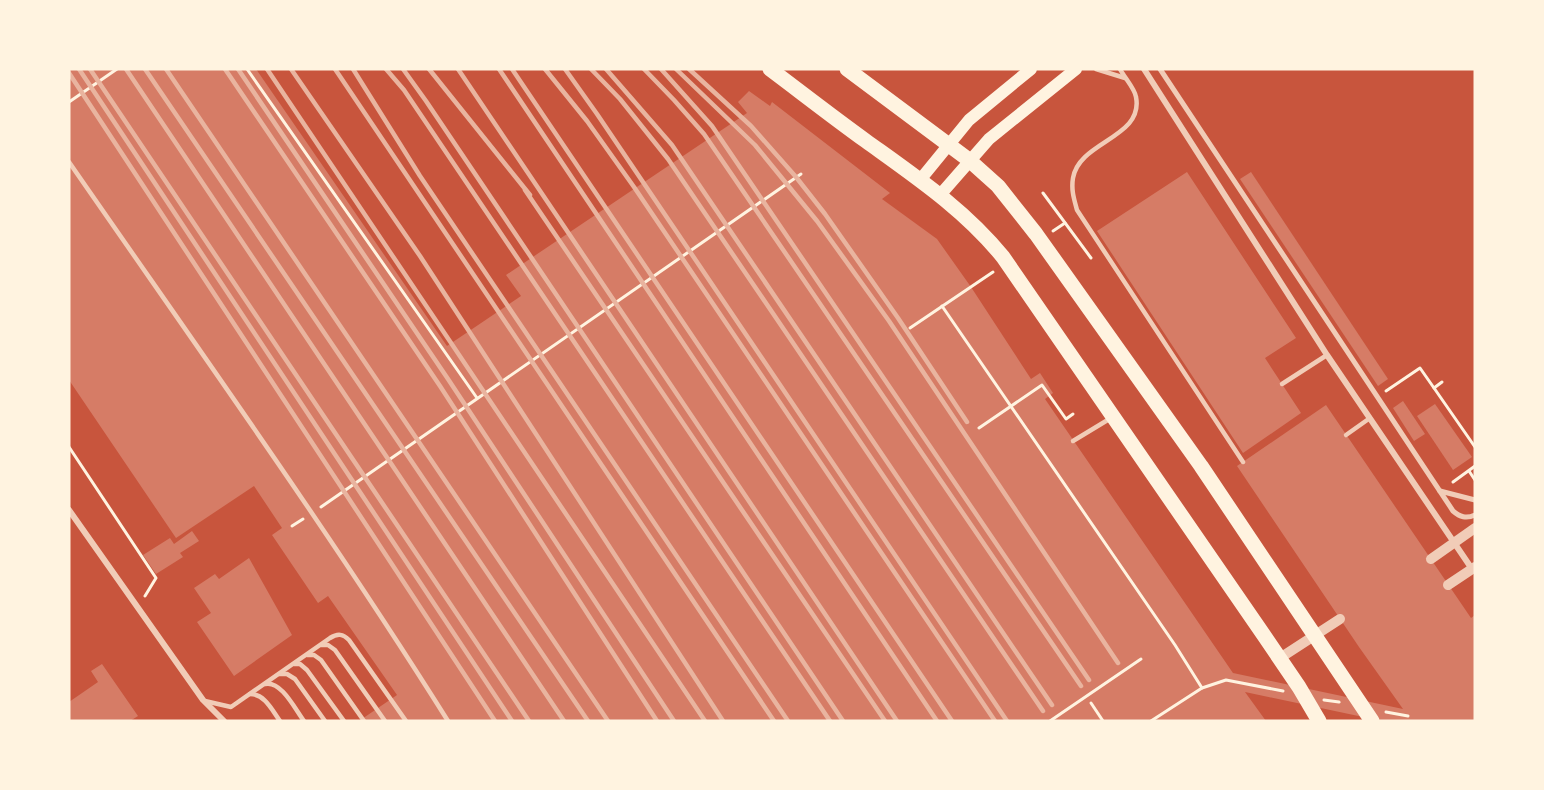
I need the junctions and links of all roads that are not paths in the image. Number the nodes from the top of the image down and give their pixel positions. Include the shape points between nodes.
1 (770, 69) edge
2 (847, 69) edge
3 (1031, 69) edge
4 (1076, 69) edge
5 (1096, 69) edge
6 (1120, 69) edge
7 (1144, 69) edge
8 (1160, 69) edge
9 (1125, 78) junction
10 (948, 144) junction
11 (969, 160) junction
12 (69, 162) edge
13 (920, 180) junction
14 (940, 195) junction
15 (1327, 355) junction
16 (1282, 384) dead end
17 (1113, 416) junction
18 (1370, 418) junction
19 (1346, 435) dead end
20 (1073, 441) dead end
21 (1243, 462) dead end
22 (1440, 491) junction
23 (1475, 500) edge
24 (69, 510) edge
25 (1475, 515) edge
26 (1475, 528) edge
27 (1454, 542) junction
28 (1431, 559) dead end
29 (1474, 571) edge
30 (1448, 585) dead end
31 (1340, 619) dead end
32 (1314, 636) junction
33 (315, 648) junction
34 (301, 658) junction
35 (1280, 658) junction
36 (288, 667) junction
37 (275, 676) junction
38 (261, 686) junction
39 (249, 694) junction
40 (202, 700) junction
41 (224, 721) edge
42 (280, 721) edge
43 (304, 721) edge
44 (324, 721) edge
45 (344, 721) edge
46 (364, 721) edge
47 (385, 721) edge
48 (406, 721) edge
49 (448, 721) edge
50 (1319, 721) edge
51 (1371, 721) edge

1 - 13 main road
2 - 10 main road
3 - 10 main road via 969,120
4 - 11 main road via 989,138
5 - 9 lane
6 - 9 lane
7 - 15 street
8 - 22 street
9 - 21 lane via 1136,95 1137,108 1123,130 1087,154 1079,164 1073,176 1072,194 1077,210
10 - 11 main road
10 - 13 main road
11 - 14 main road
11 - 32 main road via 998,186 1036,234 1201,466
12 - 49 lane via 311,513
13 - 14 main road
14 - 17 main road via 968,218 1003,257
15 - 16 lane
15 - 18 street
17 - 20 lane
17 - 35 main road
18 - 19 lane
18 - 27 street
22 - 23 street
22 - 25 street via 1458,515
24 - 40 street
26 - 27 street
27 - 28 street
27 - 29 street
29 - 30 street
31 - 32 street
32 - 35 street
32 - 51 main road
33 - 34 lane
33 - 47 lane via 324,645 335,650
33 - 48 lane via 338,634 350,640
34 - 36 lane
34 - 46 lane via 314,655 321,660
35 - 50 main road
36 - 37 lane
36 - 45 lane via 300,664 308,670
37 - 38 lane
37 - 44 lane via 283,673 294,679
38 - 39 lane
38 - 43 lane via 274,683 281,688
39 - 40 lane via 231,707
39 - 42 lane via 261,696
40 - 41 street

